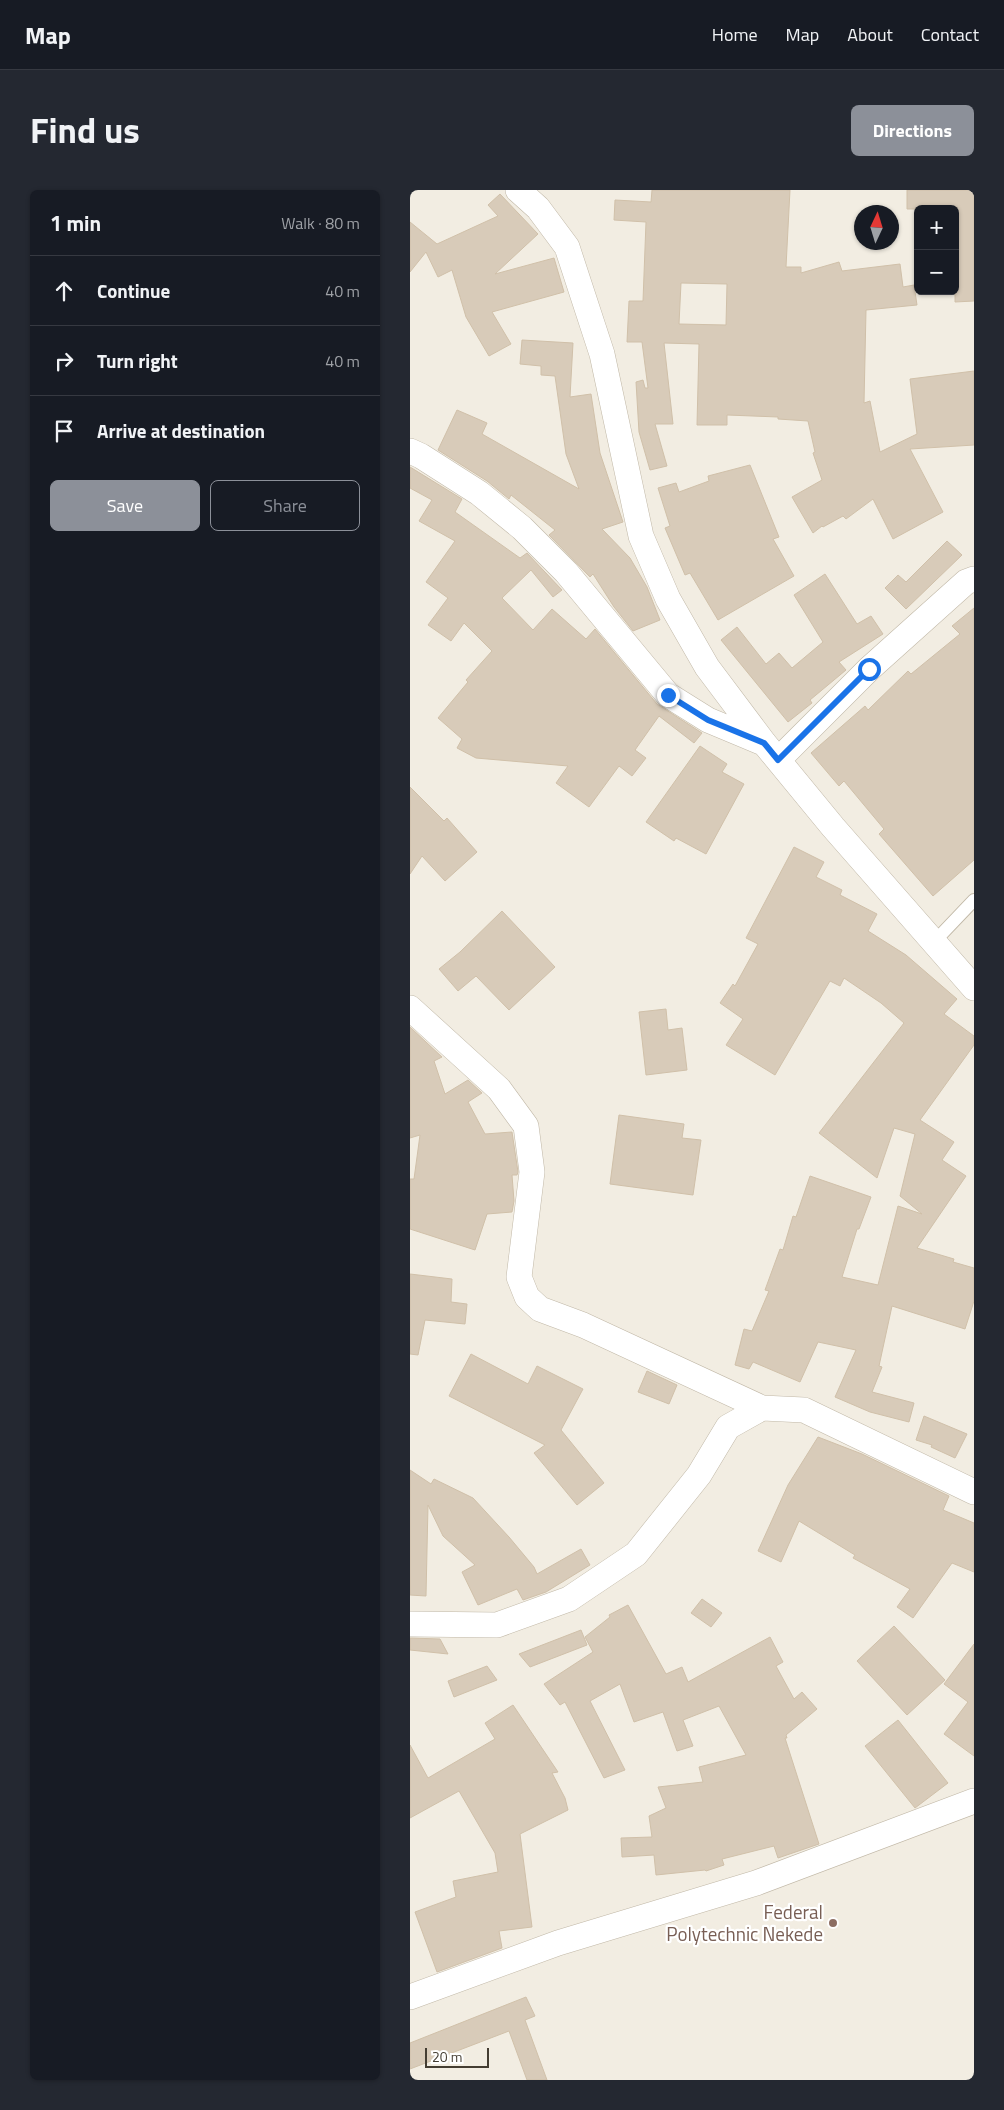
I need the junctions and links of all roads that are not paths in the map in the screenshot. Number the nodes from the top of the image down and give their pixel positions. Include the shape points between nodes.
1 (518, 190) edge
2 (410, 451) edge
3 (974, 578) edge
4 (771, 751) junction
5 (974, 900) edge
6 (934, 942) junction
7 (974, 988) edge
8 (410, 1008) edge
9 (762, 1408) junction
10 (974, 1492) edge
11 (410, 1624) edge
12 (974, 1801) edge
13 (410, 1997) edge

1 - 4 street via 538,208 567,247 602,354 641,536 668,599 707,667
2 - 4 street via 479,493 522,528 566,572 668,695 708,720
3 - 4 street
4 - 6 street
5 - 6 lane
6 - 7 street
8 - 9 street via 499,1089 526,1126 532,1172 519,1277 527,1297 540,1309 583,1325
9 - 10 street via 804,1410
9 - 11 street via 728,1427 699,1475 636,1554 569,1599 496,1624
12 - 13 street via 756,1883 558,1942

